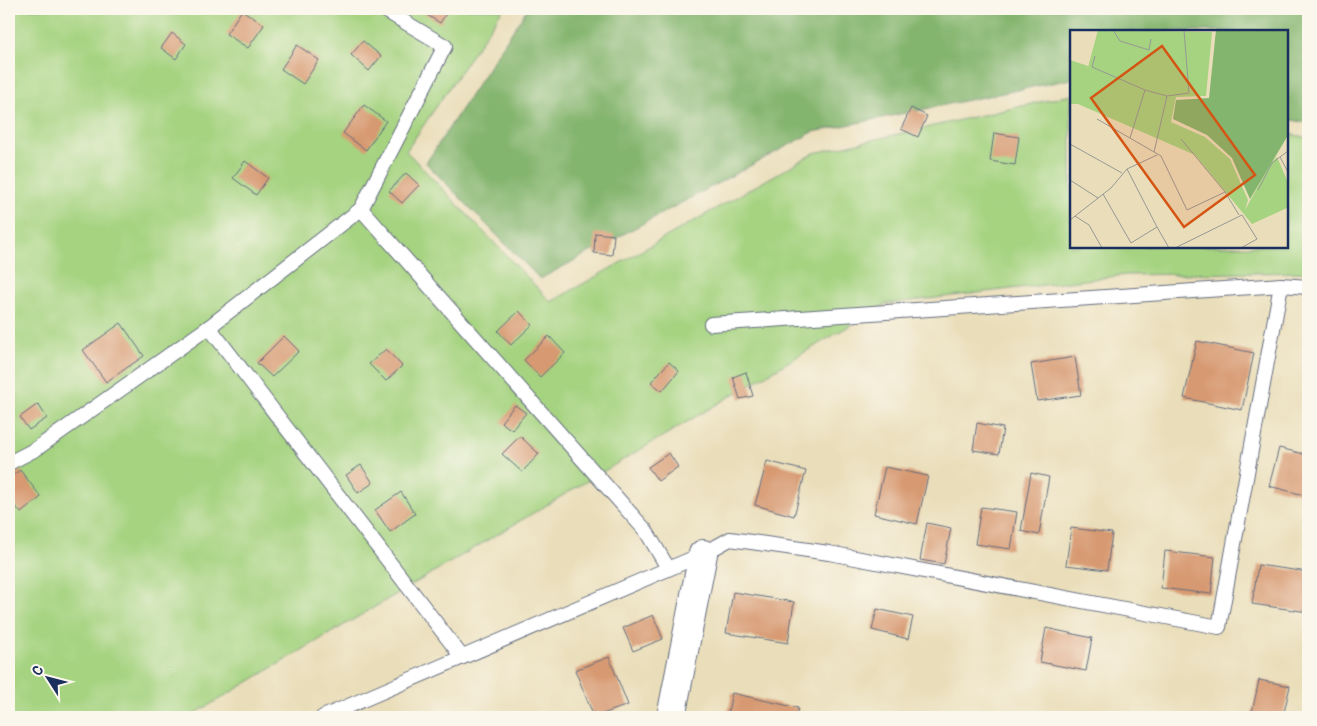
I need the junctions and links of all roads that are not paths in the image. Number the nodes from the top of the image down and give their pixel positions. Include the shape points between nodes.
1 (383, 9) edge
2 (361, 210) junction
3 (1281, 285) junction
4 (1308, 287) edge
5 (711, 324) dead end
6 (209, 327) junction
7 (9, 463) edge
8 (703, 554) junction
9 (668, 568) junction
10 (462, 657) junction
11 (323, 717) edge
12 (671, 717) edge

1 - 2 lane via 445,46
2 - 6 lane
2 - 9 lane via 646,531
3 - 4 lane
3 - 5 lane
3 - 8 lane via 1219,627 820,552 730,539
6 - 7 lane via 36,449
6 - 10 lane
8 - 9 lane
8 - 12 street
9 - 10 lane
10 - 11 lane

